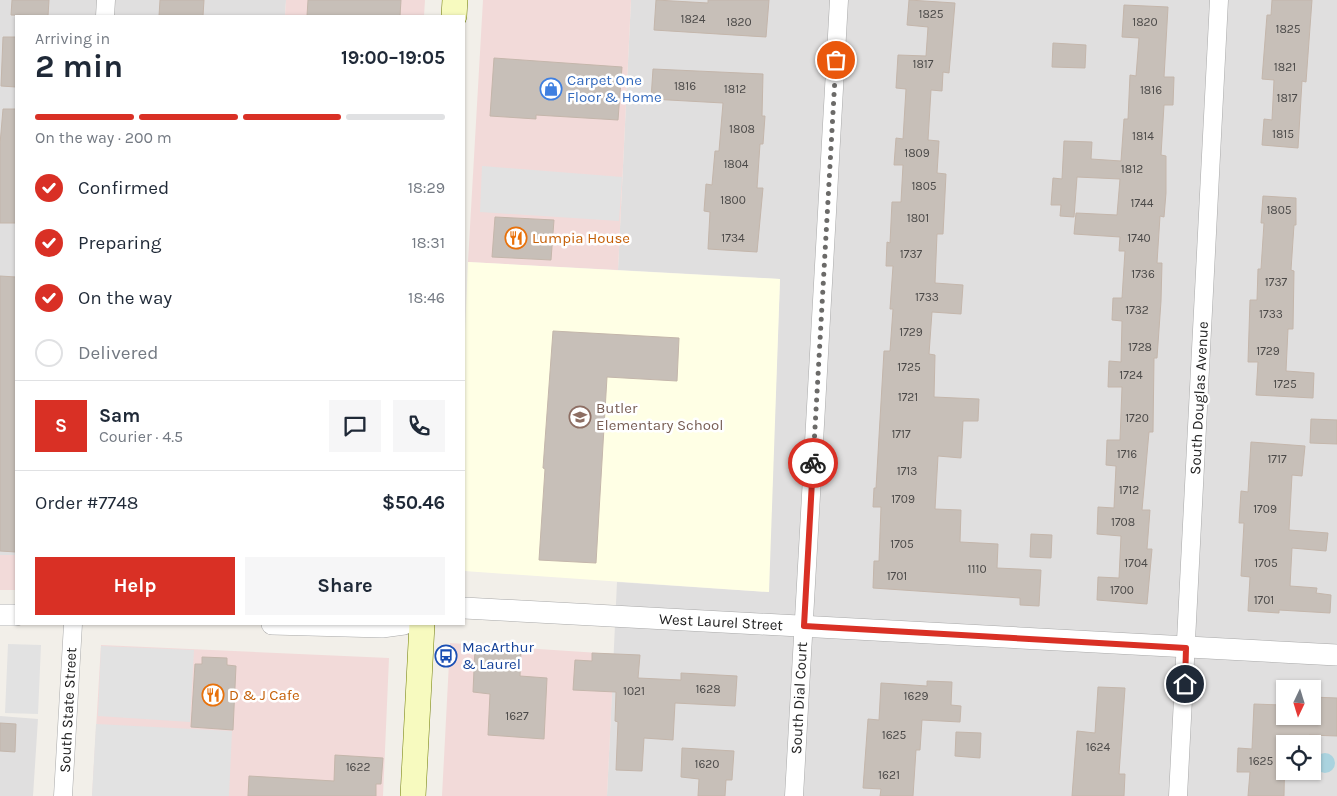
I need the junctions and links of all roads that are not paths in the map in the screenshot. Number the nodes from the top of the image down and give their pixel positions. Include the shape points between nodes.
1 (106, 0) edge
2 (455, 0) edge
3 (838, 0) edge
4 (1219, 0) edge
5 (105, 15) edge
6 (454, 15) edge
7 (465, 608) edge
8 (0, 614) edge
9 (15, 615) edge
10 (73, 625) edge
11 (309, 625) edge
12 (397, 625) edge
13 (422, 625) edge
14 (804, 626) junction
15 (1186, 648) junction
16 (1337, 655) edge
17 (62, 796) edge
18 (413, 796) edge
19 (794, 796) edge
20 (1178, 796) edge

1 - 5 street
2 - 6 main road
3 - 14 street, South Dial Court
4 - 15 street, South Douglas Avenue
7 - 14 street, West Laurel Street
8 - 9 street
10 - 17 street, South State Street
11 - 12 street
13 - 18 main road
14 - 15 street, West Laurel Street
14 - 19 street, South Dial Court
15 - 16 street, West Laurel Street
15 - 20 street, South Douglas Avenue

